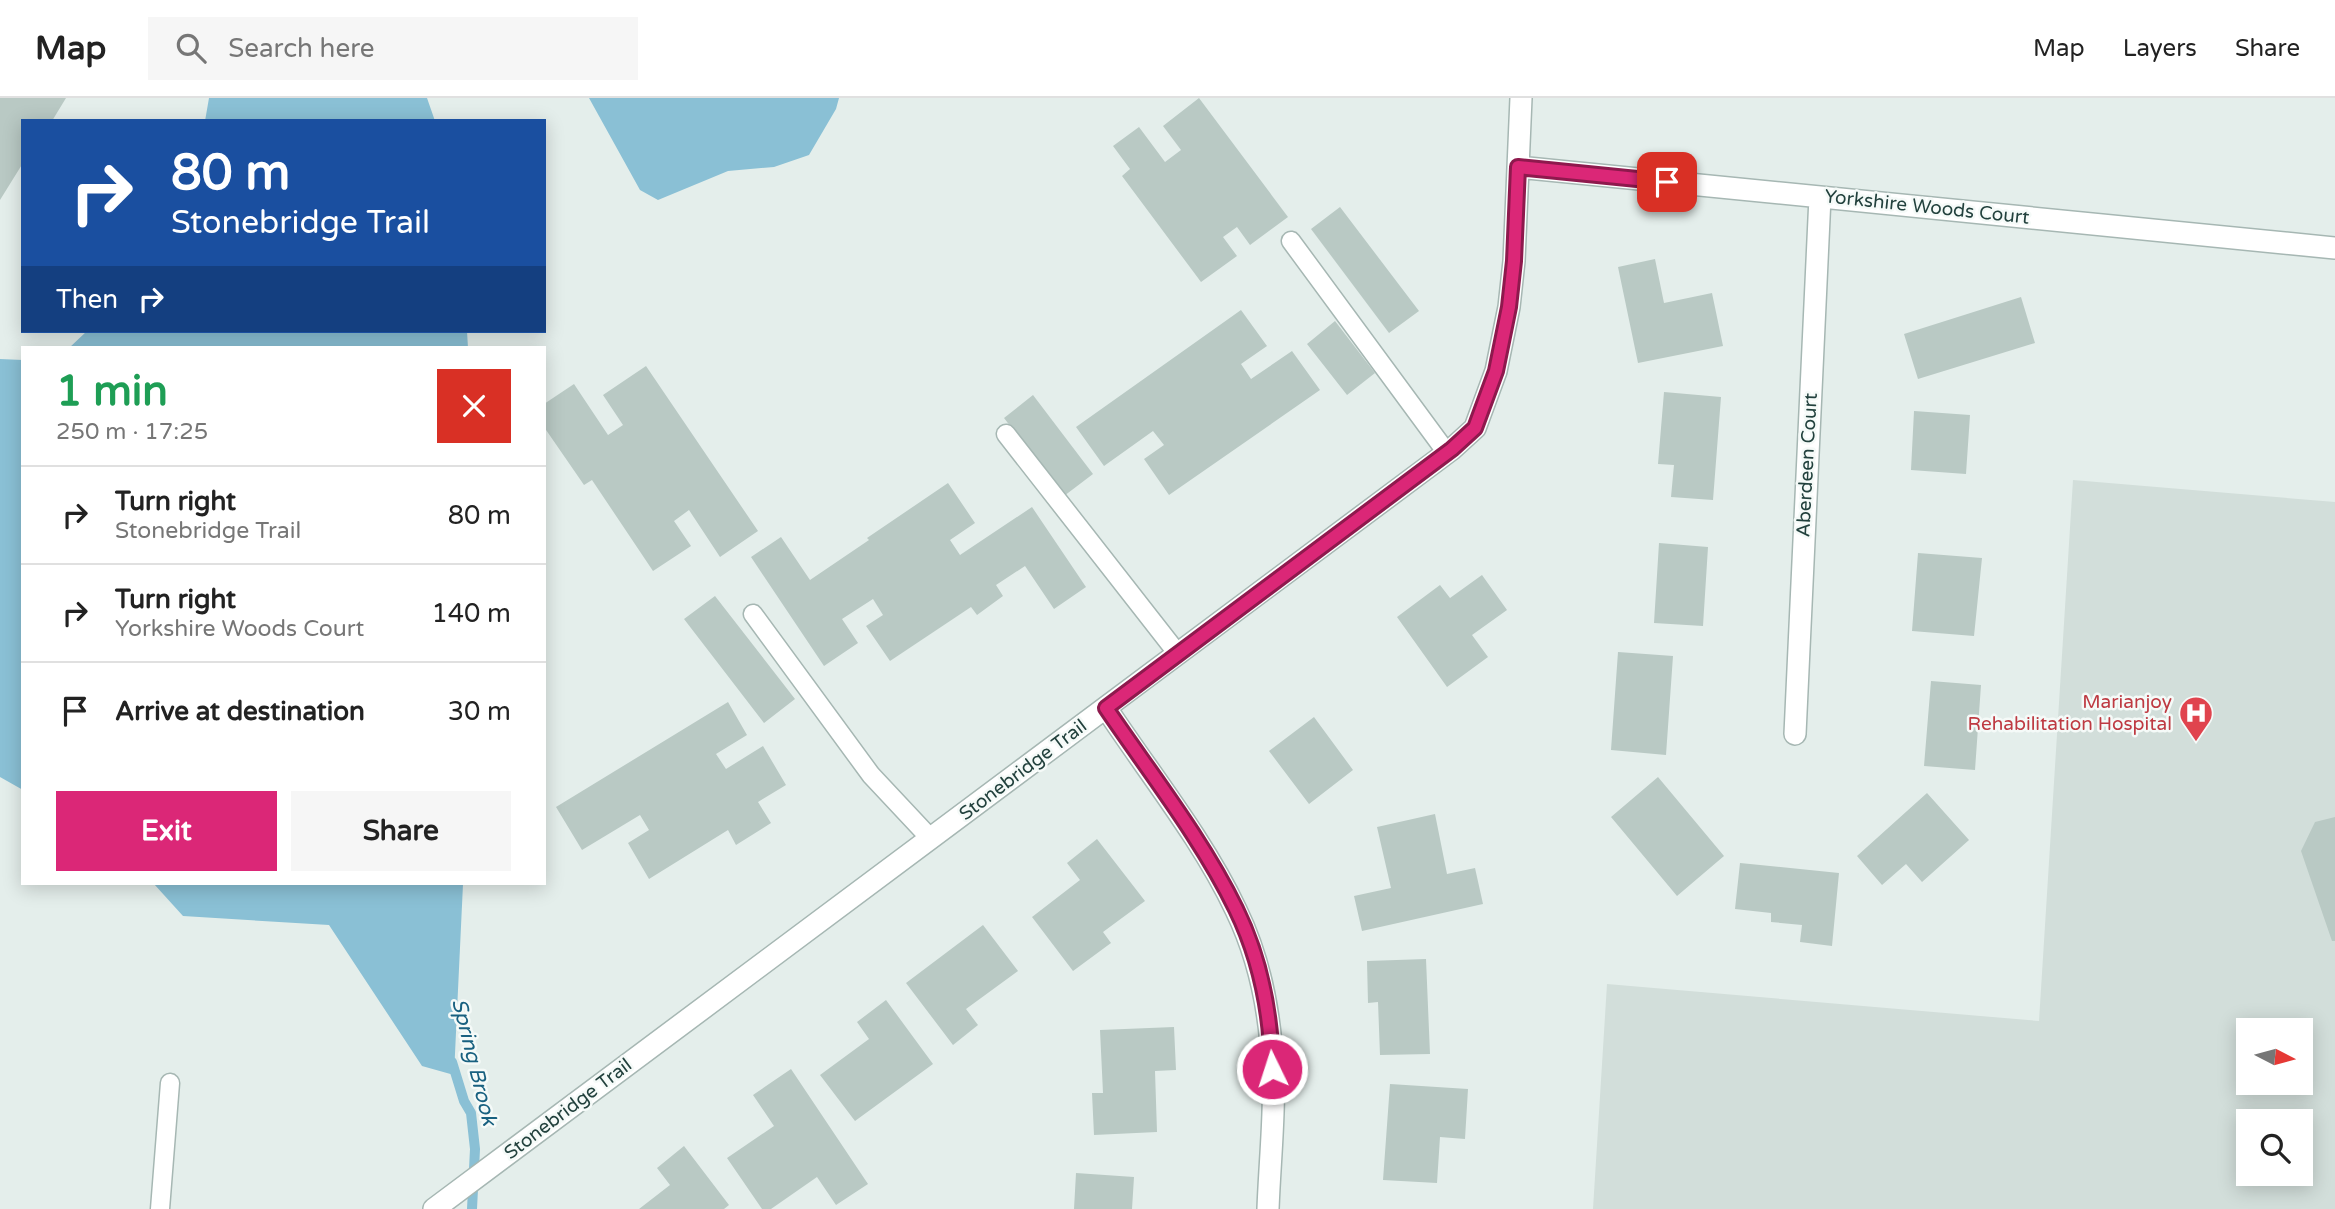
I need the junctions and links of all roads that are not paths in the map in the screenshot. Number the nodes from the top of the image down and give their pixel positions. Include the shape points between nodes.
1 (1521, 98) edge
2 (1518, 167) junction
3 (1820, 197) junction
4 (1291, 242) dead end
5 (2335, 248) edge
6 (1006, 433) dead end
7 (1447, 453) junction
8 (753, 614) dead end
9 (1178, 654) junction
10 (1106, 708) junction
11 (1795, 734) dead end
12 (931, 839) junction
13 (170, 1083) dead end
14 (160, 1209) edge
15 (433, 1209) edge
16 (1268, 1209) edge

1 - 2 street, Stonebridge Trail
2 - 3 street, Yorkshire Woods Court
2 - 7 street, Stonebridge Trail via 1514,261 1496,371 1475,428
3 - 5 street, Yorkshire Woods Court
3 - 11 street, Aberdeen Court
4 - 7 lane
6 - 9 lane
7 - 9 street, Stonebridge Trail
8 - 12 lane via 871,775
9 - 10 street, Stonebridge Trail
10 - 12 street, Stonebridge Trail
10 - 16 street via 1212,864 1252,949 1272,1044
12 - 15 street, Stonebridge Trail
13 - 14 lane

